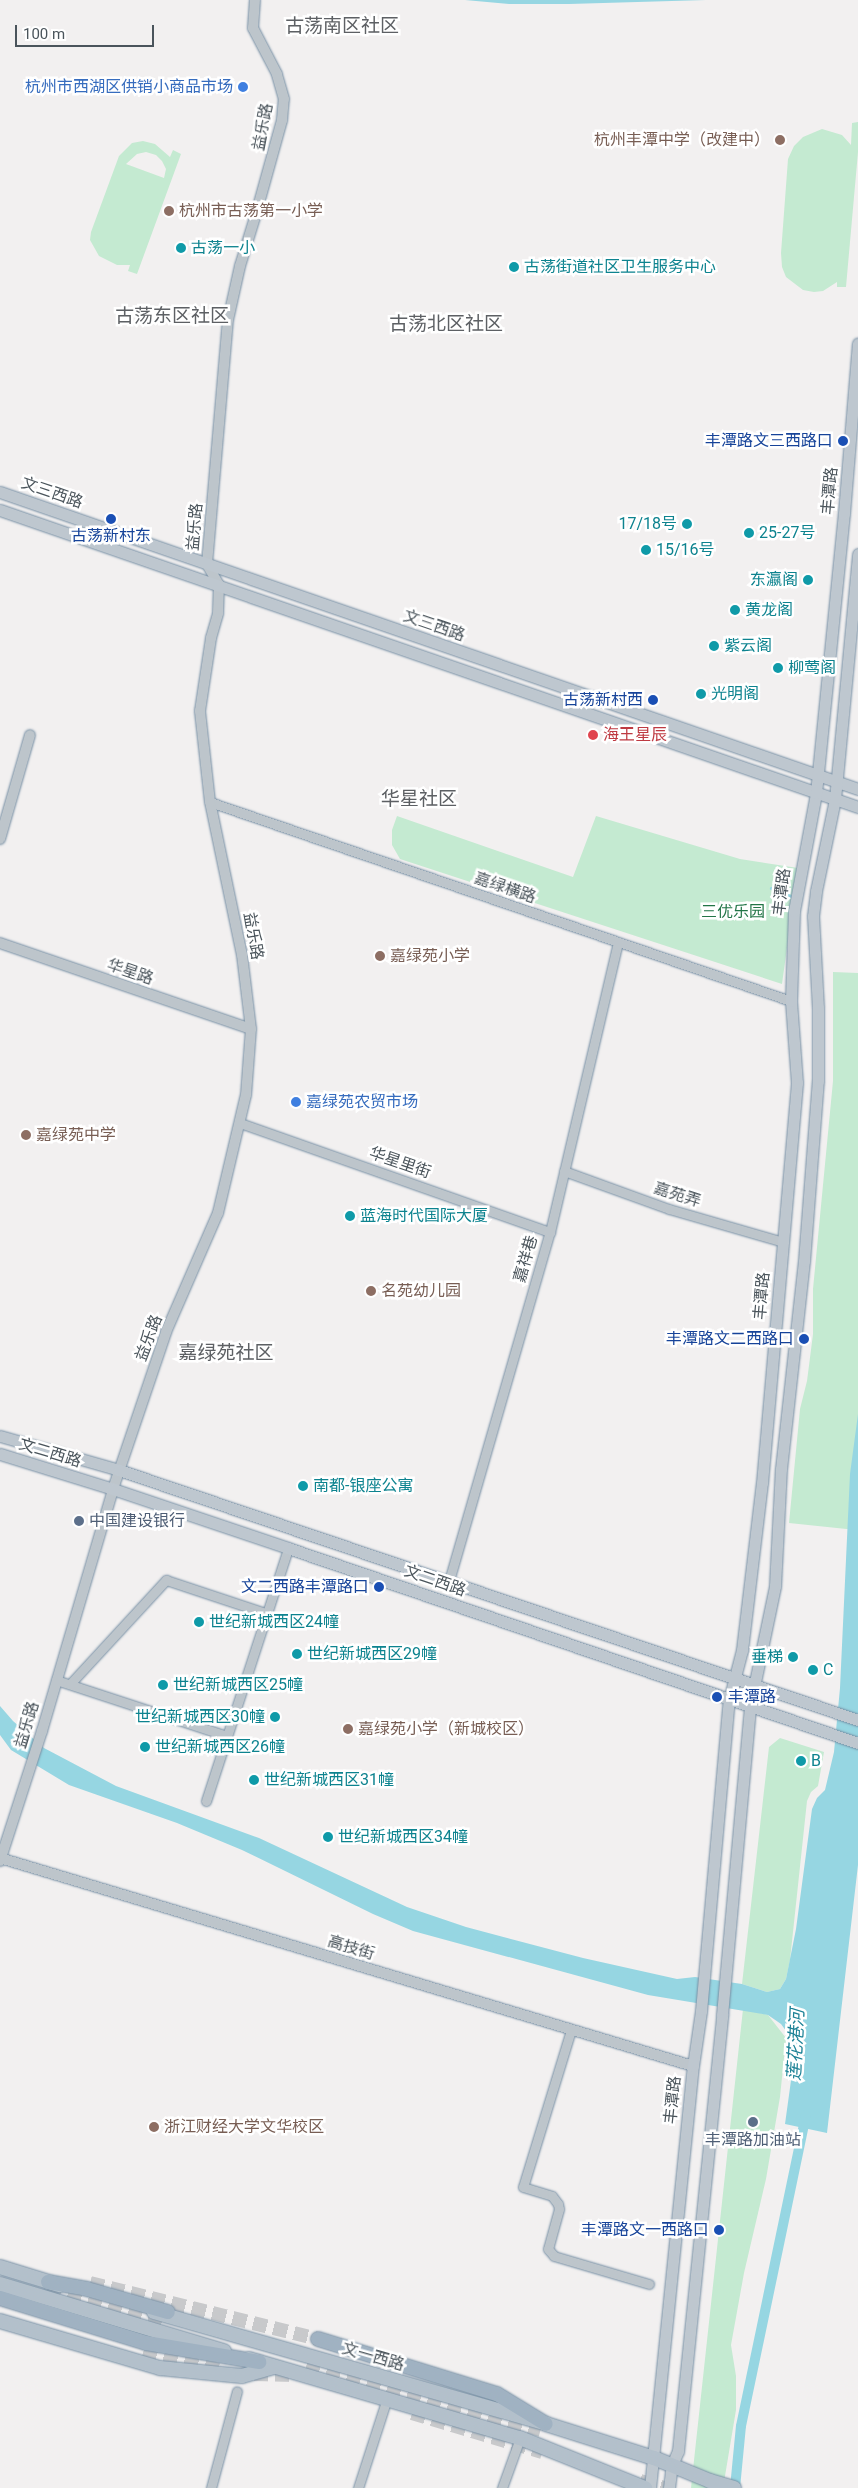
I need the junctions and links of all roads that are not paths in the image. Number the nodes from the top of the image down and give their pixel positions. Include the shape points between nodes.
1 (256, 0) edge
2 (858, 344) edge
3 (0, 492) edge
4 (0, 510) edge
5 (858, 554) edge
6 (207, 564) junction
7 (219, 585) junction
8 (30, 735) dead end
9 (817, 775) junction
10 (836, 781) junction
11 (858, 789) edge
12 (816, 793) junction
13 (835, 799) junction
14 (210, 802) junction
15 (858, 806) edge
16 (0, 838) edge
17 (618, 942) junction
18 (0, 943) edge
19 (791, 1001) junction
20 (251, 1029) junction
21 (240, 1123) junction
22 (564, 1171) junction
23 (550, 1232) junction
24 (783, 1242) junction
25 (0, 1436) edge
26 (0, 1454) edge
27 (120, 1470) junction
28 (113, 1489) junction
29 (288, 1548) junction
30 (449, 1581) junction
31 (268, 1614) junction
32 (734, 1678) junction
33 (56, 1680) junction
34 (70, 1684) junction
35 (755, 1685) junction
36 (729, 1700) junction
37 (750, 1706) junction
38 (858, 1720) edge
39 (227, 1736) junction
40 (858, 1743) edge
41 (206, 1801) dead end
42 (0, 1859) edge
43 (571, 2030) junction
44 (693, 2066) junction
45 (0, 2267) edge
46 (48, 2282) junction
47 (0, 2284) edge
48 (649, 2284) dead end
49 (0, 2298) edge
50 (0, 2306) edge
51 (168, 2312) dead end
52 (0, 2321) edge
53 (318, 2339) tunnel mouth
54 (144, 2349) tunnel mouth
55 (259, 2362) junction
56 (277, 2366) junction
57 (237, 2390) dead end
58 (387, 2398) junction
59 (546, 2424) junction
60 (520, 2438) junction
61 (654, 2458) junction
62 (672, 2465) junction
63 (211, 2488) edge
64 (358, 2488) edge
65 (502, 2488) edge
66 (645, 2488) tunnel mouth
67 (650, 2488) edge
68 (669, 2488) edge
69 (734, 2488) edge

1 - 6 street, 益乐路 via 253,28 278,74 284,99 282,120 228,320
2 - 9 main road, 丰潭路
3 - 6 main road, 文三西路
4 - 7 main road, 文三西路
5 - 10 main road, 丰潭路
6 - 7 street, 益乐路
6 - 9 main road, 文三西路
7 - 12 main road, 文三西路
7 - 14 street, 益乐路 via 218,613 200,711
8 - 16 street
9 - 10 main road, 文三西路
9 - 12 main road, 丰潭路
10 - 11 main road, 文三西路
10 - 13 main road, 丰潭路
12 - 13 main road, 文三西路
12 - 19 main road, 丰潭路 via 794,911
13 - 15 main road, 文三西路
13 - 35 main road, 丰潭路 via 813,916 818,1080 804,1261 781,1469 775,1586
14 - 17 street, 嘉绿横路
14 - 20 street, 益乐路 via 242,955
17 - 19 street, 嘉绿横路
17 - 22 street, 嘉祥巷
18 - 20 street, 华星路
19 - 24 main road, 丰潭路 via 797,1083
20 - 21 street, 益乐路 via 246,1095
21 - 23 street, 华星里街
21 - 27 street, 益乐路 via 218,1213 166,1332
22 - 23 street, 嘉祥巷
22 - 24 street, 嘉苑弄 via 669,1208
23 - 30 street, 嘉祥巷
24 - 32 main road, 丰潭路 via 752,1574 742,1650
25 - 27 main road, 文二西路
26 - 28 main road, 文二西路
27 - 28 street, 益乐路
27 - 30 main road, 文二西路
28 - 29 main road, 文二西路
28 - 33 street, 益乐路
29 - 31 street
29 - 36 main road, 文二西路
30 - 32 main road, 文二西路
31 - 34 street via 166,1580
31 - 39 street
32 - 35 main road, 文二西路
32 - 36 main road, 丰潭路
33 - 34 street
33 - 42 street, 益乐路
34 - 39 street
35 - 37 main road, 丰潭路
35 - 38 main road, 文二西路
36 - 37 main road, 文二西路
36 - 44 main road, 丰潭路 via 701,2011
37 - 40 main road, 文二西路
37 - 62 main road, 丰潭路 via 678,2451
39 - 41 street
42 - 43 street, 高技街
43 - 44 street, 高技街
43 - 48 street via 523,2187 552,2196 558,2204 548,2249 554,2256
44 - 61 main road, 丰潭路
45 - 46 main road, 文一西路
46 - 51 highway
46 - 59 main road, 文一西路
47 - 55 main road
49 - 55 highway via 146,2343
50 - 54 highway
52 - 56 main road via 160,2368 242,2376
53 - 59 highway via 498,2394
55 - 56 main road
56 - 58 main road
57 - 63 street
58 - 60 main road
58 - 64 street
59 - 61 main road, 文一西路
60 - 65 street
60 - 66 main road
61 - 62 main road, 文一西路
61 - 67 main road, 丰潭路
62 - 68 main road, 丰潭路
62 - 69 main road, 文一西路

